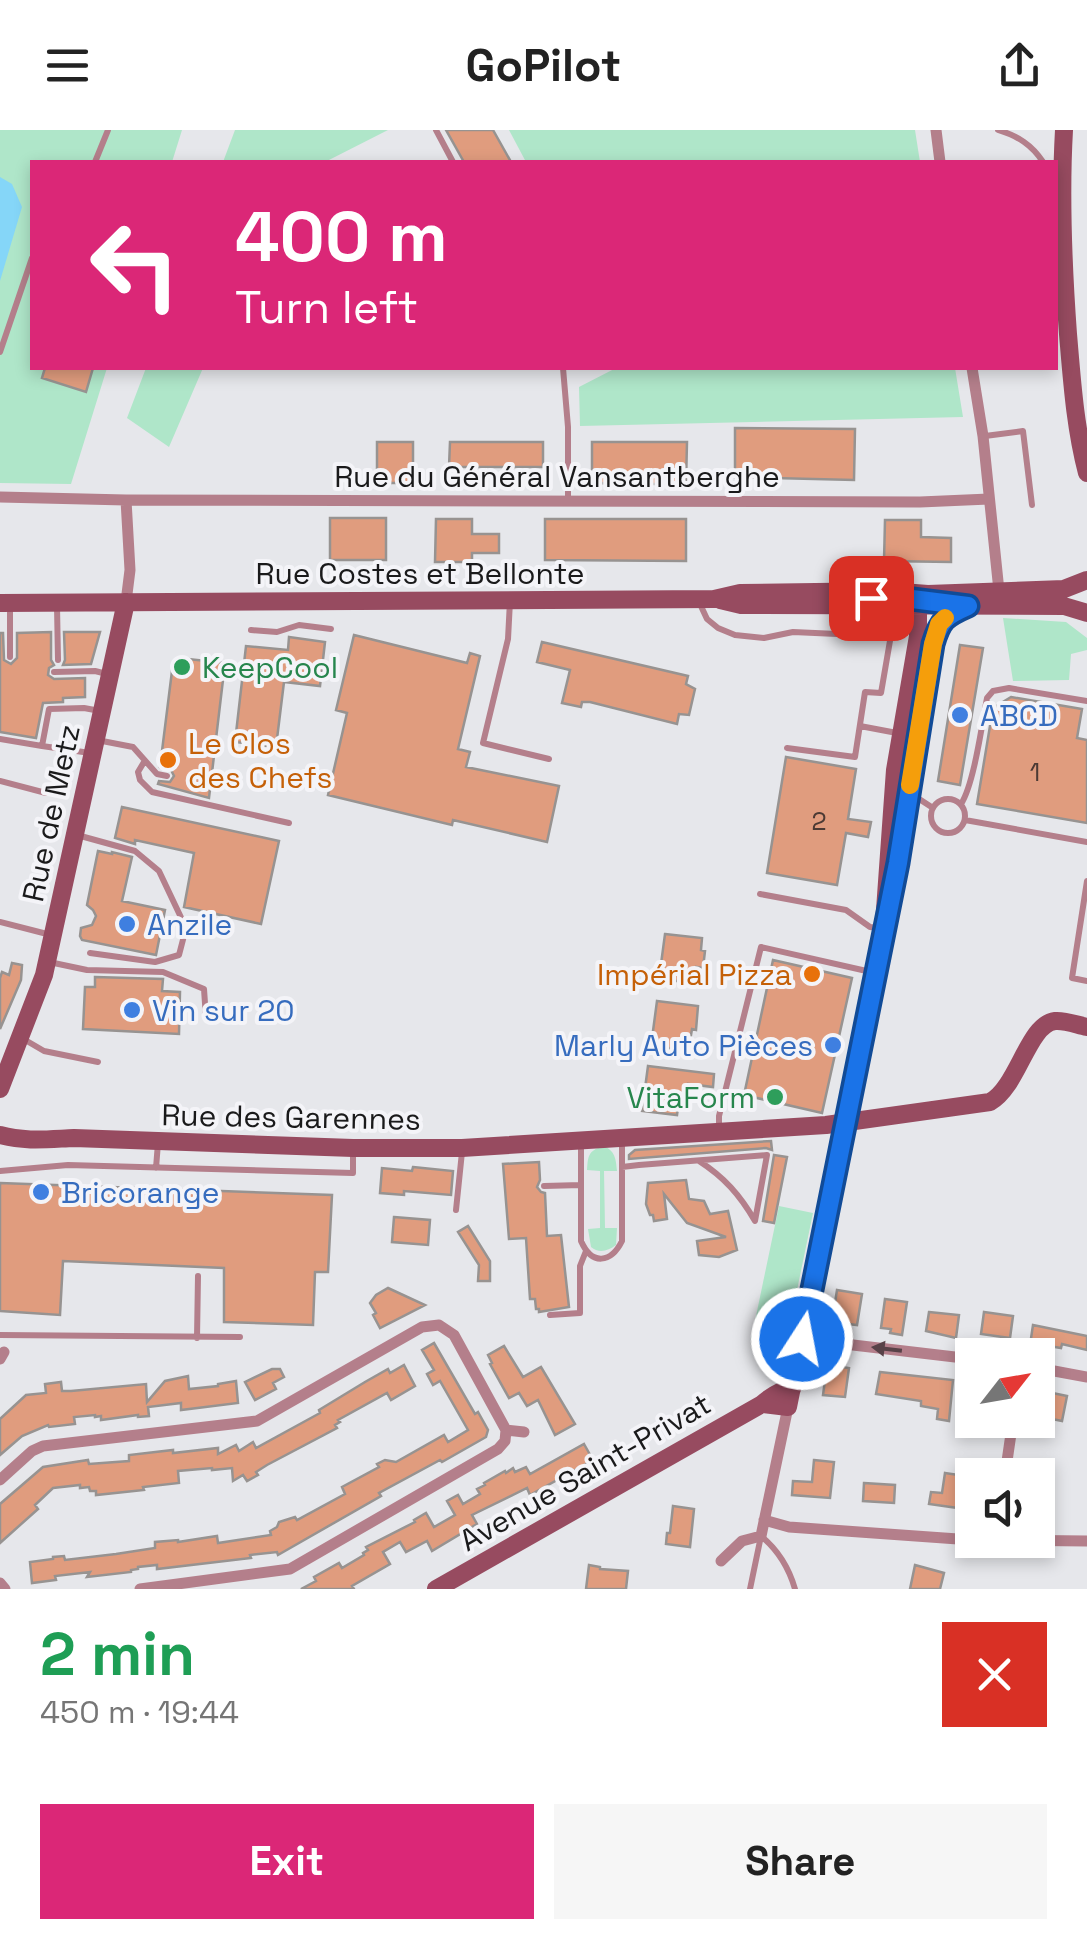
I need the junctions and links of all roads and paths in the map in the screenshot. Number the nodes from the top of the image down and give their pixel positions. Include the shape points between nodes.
1 (108, 130) edge
2 (436, 130) edge
3 (936, 130) edge
4 (998, 130) edge
5 (1064, 130) edge
6 (95, 160) edge
7 (452, 160) edge
8 (940, 160) edge
9 (1042, 160) edge
10 (30, 264) edge
11 (1058, 279) edge
12 (1065, 295) junction
13 (0, 352) edge
14 (564, 370) edge
15 (972, 370) edge
16 (983, 436) junction
17 (1084, 455) edge
18 (1087, 473) edge
19 (0, 498) edge
20 (988, 499) junction
21 (126, 500) junction
22 (568, 500) junction
23 (1032, 505) dead end
24 (1087, 580) edge
25 (999, 592) junction
26 (707, 599) junction
27 (510, 600) junction
28 (923, 600) junction
29 (57, 601) junction
30 (298, 601) junction
31 (5, 602) edge
32 (126, 602) junction
33 (968, 606) junction
34 (1087, 613) edge
35 (299, 625) junction
36 (330, 629) dead end
37 (251, 630) dead end
38 (10, 657) dead end
39 (58, 660) dead end
40 (54, 672) dead end
41 (109, 674) junction
42 (1087, 701) edge
43 (101, 711) junction
44 (860, 726) junction
45 (910, 735) junction
46 (0, 739) edge
47 (42, 746) junction
48 (94, 746) junction
49 (786, 748) dead end
50 (549, 758) dead end
51 (144, 762) junction
52 (167, 776) dead end
53 (0, 781) edge
54 (902, 789) junction
55 (46, 792) dead end
56 (961, 804) junction
57 (933, 808) junction
58 (965, 820) junction
59 (288, 823) dead end
60 (75, 834) junction
61 (1087, 842) edge
62 (1087, 882) edge
63 (760, 894) dead end
64 (1086, 896) edge
65 (0, 922) edge
66 (884, 926) junction
67 (52, 936) junction
68 (90, 952) dead end
69 (47, 961) junction
70 (876, 973) junction
71 (1087, 981) edge
72 (206, 1018) dead end
73 (1087, 1027) edge
74 (19, 1036) junction
75 (98, 1062) dead end
76 (0, 1089) edge
77 (846, 1122) junction
78 (719, 1132) junction
79 (0, 1136) edge
80 (622, 1139) junction
81 (582, 1141) junction
82 (158, 1142) junction
83 (353, 1148) junction
84 (462, 1148) junction
85 (699, 1160) junction
86 (622, 1167) junction
87 (156, 1168) junction
88 (0, 1171) edge
89 (581, 1185) junction
90 (544, 1186) dead end
91 (456, 1210) dead end
92 (586, 1251) junction
93 (198, 1276) dead end
94 (550, 1315) dead end
95 (4, 1335) edge
96 (240, 1336) dead end
97 (197, 1338) junction
98 (802, 1339) junction
99 (2, 1355) edge
100 (955, 1357) edge
101 (1055, 1371) edge
102 (1087, 1377) edge
103 (790, 1398) junction
104 (506, 1430) junction
105 (524, 1432) dead end
106 (0, 1480) edge
107 (764, 1520) junction
108 (761, 1536) junction
109 (955, 1539) edge
110 (1055, 1542) edge
111 (1087, 1542) edge
112 (721, 1561) dead end
113 (0, 1583) edge
114 (5, 1589) edge
115 (140, 1589) edge
116 (436, 1589) edge
117 (750, 1589) edge
118 (795, 1589) edge

1 - 6 lane
2 - 7 lane
3 - 8 street
4 - 9 lane via 1016,136
5 - 12 street
10 - 13 lane
11 - 12 lane
12 - 17 street
14 - 22 lane
15 - 16 street
16 - 20 street
16 - 23 lane via 1023,431
17 - 18 street
19 - 21 street, Rue du Général Vansantberghe
20 - 22 street, Rue du Général Vansantberghe
20 - 25 street
21 - 22 street, Rue du Général Vansantberghe
21 - 32 street
24 - 25 street, Rue Costes et Bellonte via 1064,589
25 - 28 street, Rue Costes et Bellonte
26 - 27 street, Rue Costes et Bellonte
26 - 28 street, Rue Costes et Bellonte via 741,605
26 - 44 lane via 700,607 707,619 735,635 891,635 881,694 866,692
27 - 30 street, Rue Costes et Bellonte
27 - 50 lane via 508,639 483,743
28 - 33 street, Rue Costes et Bellonte
28 - 45 street
29 - 31 street, Rue Costes et Bellonte
29 - 32 street, Rue Costes et Bellonte
29 - 39 lane
30 - 32 street, Rue Costes et Bellonte
30 - 35 lane
31 - 38 lane
32 - 41 street, Rue de Metz
33 - 34 street, Rue Costes et Bellonte via 1064,606
33 - 45 street via 939,624
35 - 36 lane
35 - 37 lane
40 - 41 lane
41 - 43 street, Rue de Metz
42 - 56 lane via 993,691
43 - 47 lane via 49,709
43 - 48 street, Rue de Metz
44 - 45 lane
44 - 49 lane via 855,758
45 - 54 street
46 - 47 lane
47 - 48 lane
48 - 51 lane via 133,748
48 - 60 street, Rue de Metz
51 - 52 lane
51 - 59 lane via 140,780 152,792
53 - 55 lane
54 - 57 lane
54 - 66 street via 898,863
56 - 57 lane via 946,799
56 - 58 lane
57 - 58 lane via 933,825 942,832 954,833
58 - 61 lane
60 - 67 street, Rue de Metz
60 - 68 lane via 136,851 159,871 186,928 179,955 154,962
62 - 64 lane
63 - 66 lane via 846,910 870,926
64 - 71 lane via 1072,978
65 - 67 lane
66 - 70 street
67 - 69 street, Rue de Metz
69 - 72 lane via 87,970 163,972 204,989
69 - 74 street, Rue de Metz
70 - 77 street
70 - 78 lane via 761,947
73 - 77 street, Rue des Garennes via 1048,1023 1004,1092 990,1102
74 - 75 lane via 44,1051
74 - 76 street, Rue de Metz
77 - 78 street, Rue des Garennes
77 - 98 street
78 - 80 street, Rue des Garennes
79 - 82 street, Rue des Garennes
80 - 81 street, Rue des Garennes
80 - 86 lane
81 - 84 street, Rue des Garennes
81 - 89 lane
82 - 83 street, Rue des Garennes
82 - 87 lane
83 - 84 street, Rue des Garennes
83 - 87 lane via 353,1174
84 - 91 lane
85 - 85 lane via 767,1155 756,1220 732,1187
85 - 86 lane
86 - 92 lane via 622,1241 608,1258
87 - 88 lane
89 - 90 lane
89 - 92 lane
92 - 94 lane via 580,1314
93 - 97 lane
95 - 97 lane
95 - 99 lane
96 - 97 lane
100 -> 98 street
98 - 103 street
101 - 102 street
103 - 107 street
103 - 116 street, Avenue Saint-Privat via 762,1404
104 - 105 street
104 - 106 street via 454,1335 430,1324 257,1421 43,1446
104 - 115 street via 489,1456 290,1569
107 - 108 street
107 - 109 street
108 - 112 street via 742,1541
108 - 117 lane
108 - 118 lane via 790,1571
110 - 111 street
113 - 114 street

